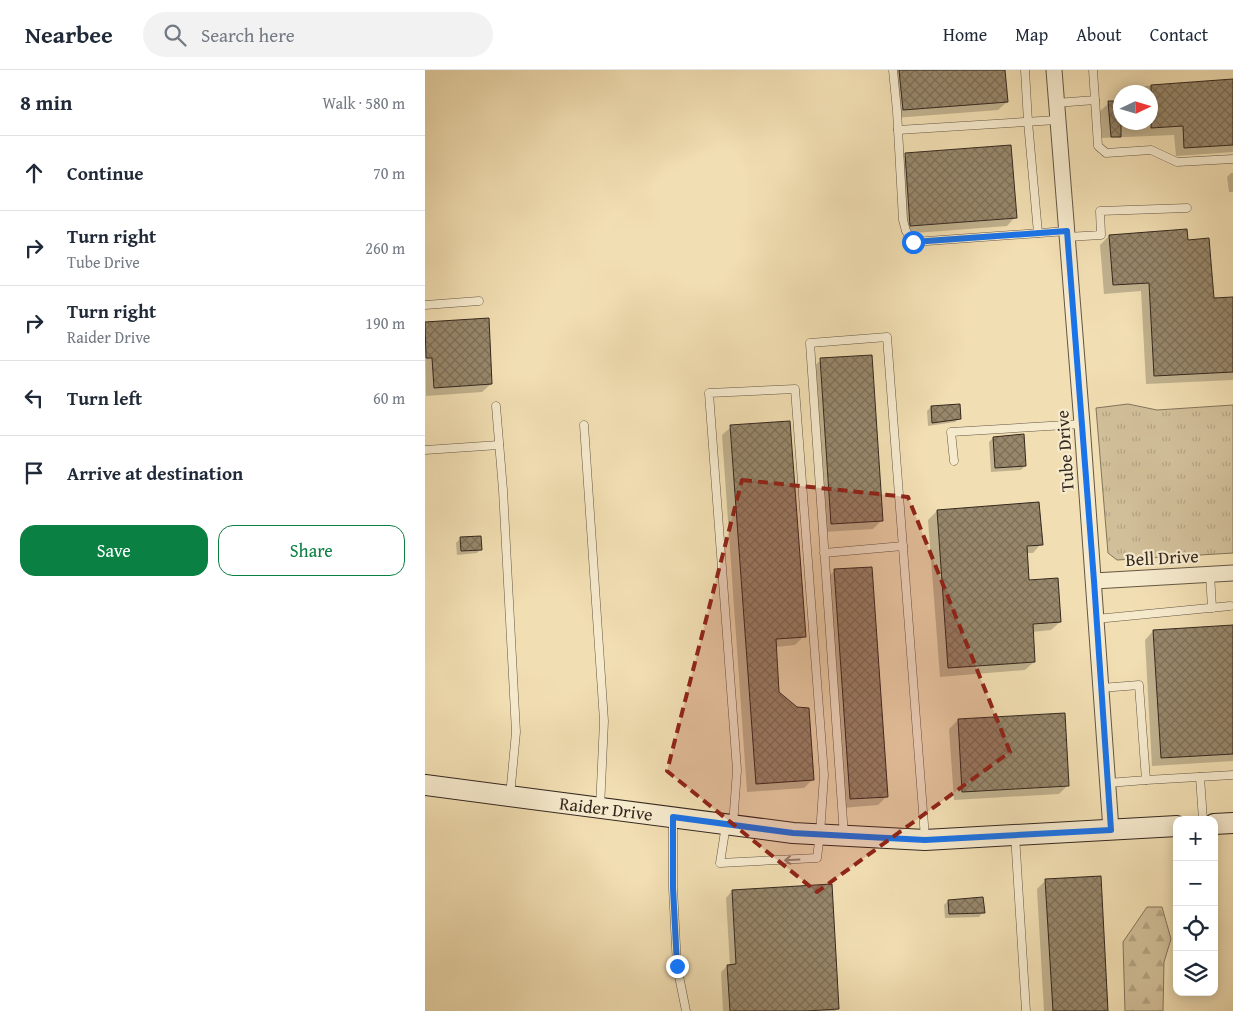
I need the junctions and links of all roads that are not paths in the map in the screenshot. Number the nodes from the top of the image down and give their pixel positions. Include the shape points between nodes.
1 (893, 70) edge
2 (1025, 70) edge
3 (1054, 70) edge
4 (1093, 70) edge
5 (1095, 100) junction
6 (1056, 103) junction
7 (1057, 120) junction
8 (1028, 122) junction
9 (898, 130) junction
10 (1233, 159) edge
11 (1187, 208) dead end
12 (1038, 233) junction
13 (1067, 234) junction
14 (479, 301) dead end
15 (425, 305) edge
16 (496, 406) dead end
17 (1082, 424) junction
18 (584, 426) dead end
19 (499, 445) junction
20 (425, 450) edge
21 (953, 461) dead end
22 (903, 546) junction
23 (824, 553) junction
24 (1233, 572) edge
25 (1210, 574) junction
26 (1094, 581) junction
27 (1230, 606) dead end
28 (1213, 608) junction
29 (1097, 619) junction
30 (1101, 688) junction
31 (1233, 775) edge
32 (1200, 777) junction
33 (1146, 780) junction
34 (1108, 783) junction
35 (425, 785) edge
36 (510, 796) junction
37 (600, 808) junction
38 (1203, 816) edge
39 (673, 817) junction
40 (1233, 823) edge
41 (1218, 824) edge
42 (730, 825) junction
43 (1173, 826) edge
44 (1111, 830) junction
45 (820, 834) junction
46 (1015, 835) junction
47 (843, 836) junction
48 (925, 840) junction
49 (686, 1011) edge
50 (1026, 1011) edge

1 - 9 lane
2 - 8 lane
3 - 6 street, Tube Drive
4 - 5 lane
5 - 6 lane
5 - 10 lane via 1098,146 1106,153 1151,150 1177,162
6 - 7 street, Tube Drive
7 - 8 lane
7 - 13 street, Tube Drive
8 - 9 lane
8 - 12 lane
9 - 12 lane via 903,220 913,242
11 - 13 lane via 1100,211 1101,235
12 - 13 lane
13 - 17 street, Tube Drive
14 - 15 lane
16 - 19 lane
17 - 21 lane via 951,432
17 - 26 street, Tube Drive
18 - 37 lane via 604,721
19 - 20 lane
19 - 36 lane via 517,732
22 - 23 lane
22 - 23 lane via 887,337 810,343
22 - 48 lane
23 - 47 lane
24 - 25 street, Bell Drive
25 - 26 street, Bell Drive
25 - 28 lane
26 - 29 street, Tube Drive
27 - 28 lane
28 - 29 lane
29 - 30 street, Tube Drive
30 - 33 lane via 1139,685
30 - 34 street, Tube Drive
31 - 32 lane
32 - 33 lane
32 - 38 lane
33 - 34 lane
34 - 44 street, Tube Drive
35 - 36 main road, Raider Drive
36 - 37 main road, Raider Drive
37 - 39 main road, Raider Drive
39 - 42 main road, Raider Drive
39 - 49 lane via 677,966
40 - 41 main road
42 - 45 main road, Raider Drive
45 -> 42 lane via 817,858 720,863
42 - 45 lane via 737,770 709,393 795,389 825,775
43 - 44 main road, Raider Drive
44 - 46 main road, Raider Drive
45 - 47 main road, Raider Drive
46 - 48 main road, Raider Drive
46 - 50 lane
47 - 48 main road, Raider Drive

